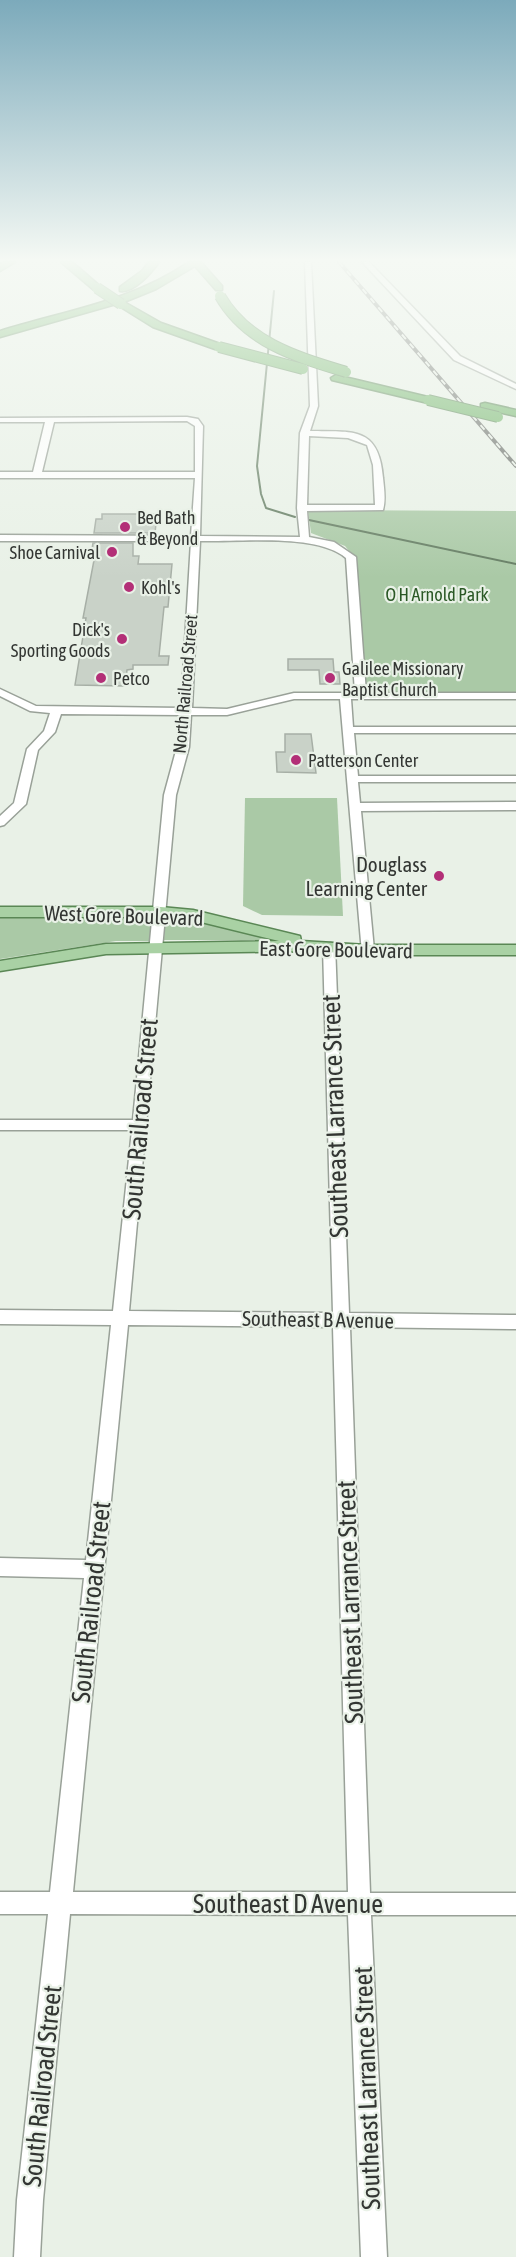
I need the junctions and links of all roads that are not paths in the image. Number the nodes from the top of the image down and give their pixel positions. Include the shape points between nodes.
1 (308, 367) edge
2 (312, 367) edge
3 (324, 367) edge
4 (476, 367) edge
5 (341, 375) junction
6 (516, 387) edge
7 (516, 413) edge
8 (0, 420) edge
9 (50, 420) junction
10 (516, 422) edge
11 (304, 433) junction
12 (37, 475) junction
13 (199, 475) junction
14 (0, 476) edge
15 (302, 508) junction
16 (0, 538) edge
17 (196, 539) junction
18 (305, 540) junction
19 (0, 692) edge
20 (345, 696) junction
21 (361, 696) junction
22 (516, 696) edge
23 (56, 711) junction
24 (186, 712) junction
25 (348, 730) junction
26 (516, 730) edge
27 (352, 779) junction
28 (516, 779) edge
29 (516, 806) edge
30 (354, 807) junction
31 (0, 822) edge
32 (0, 912) edge
33 (161, 912) junction
34 (156, 947) junction
35 (323, 947) junction
36 (367, 950) junction
37 (516, 950) edge
38 (0, 966) edge
39 (0, 1125) edge
40 (140, 1125) junction
41 (0, 1317) edge
42 (120, 1318) junction
43 (341, 1319) junction
44 (516, 1322) edge
45 (0, 1567) edge
46 (95, 1569) junction
47 (0, 1903) edge
48 (61, 1904) junction
49 (359, 1904) junction
50 (516, 1904) edge
51 (27, 2257) edge
52 (374, 2257) edge

1 - 5 highway, bridge
2 - 11 street via 313,414
3 - 5 highway, bridge
4 - 6 street
5 - 7 highway
5 - 10 highway, bridge
8 - 9 street
9 - 12 street
9 - 13 street, North Railroad Street via 195,421 199,426
11 - 15 street
11 - 15 street via 368,440 378,460 380,508
12 - 13 street
12 - 14 street
13 - 17 street, North Railroad Street
15 - 18 street
16 - 17 street
17 - 18 street
17 - 24 street, North Railroad Street
18 - 21 street via 331,543 351,557
19 - 23 street via 34,709
20 - 21 street
20 - 24 street via 294,696 227,712
20 - 25 street
21 - 22 street
23 - 24 street
23 - 31 street via 49,732 33,749 20,804
24 - 33 street, North Railroad Street via 183,747 170,795
25 - 26 street
25 - 27 street
27 - 28 street
27 - 30 street
29 - 30 street
30 - 36 street
32 - 33 main road, West Gore Boulevard
33 - 34 street, North Railroad Street
33 - 35 main road, West Gore Boulevard via 215,918
34 - 35 main road, East Gore Boulevard
34 - 38 main road, West Gore Boulevard via 106,949
34 - 40 street, South Railroad Street
35 - 36 main road, East Gore Boulevard
35 - 43 street, Southeast Larrance Street
36 - 37 main road, East Gore Boulevard
39 - 40 street
40 - 42 street, South Railroad Street
41 - 42 street, Southeast B Avenue
42 - 43 street, Southeast B Avenue
42 - 46 street, South Railroad Street
43 - 44 street, Southeast B Avenue
43 - 49 street, Southeast Larrance Street
45 - 46 street
46 - 48 street, South Railroad Street
47 - 48 street, Southeast D Avenue
48 - 49 street, Southeast D Avenue
48 - 51 street, South Railroad Street
49 - 50 street, Southeast D Avenue
49 - 52 street, Southeast Larrance Street

